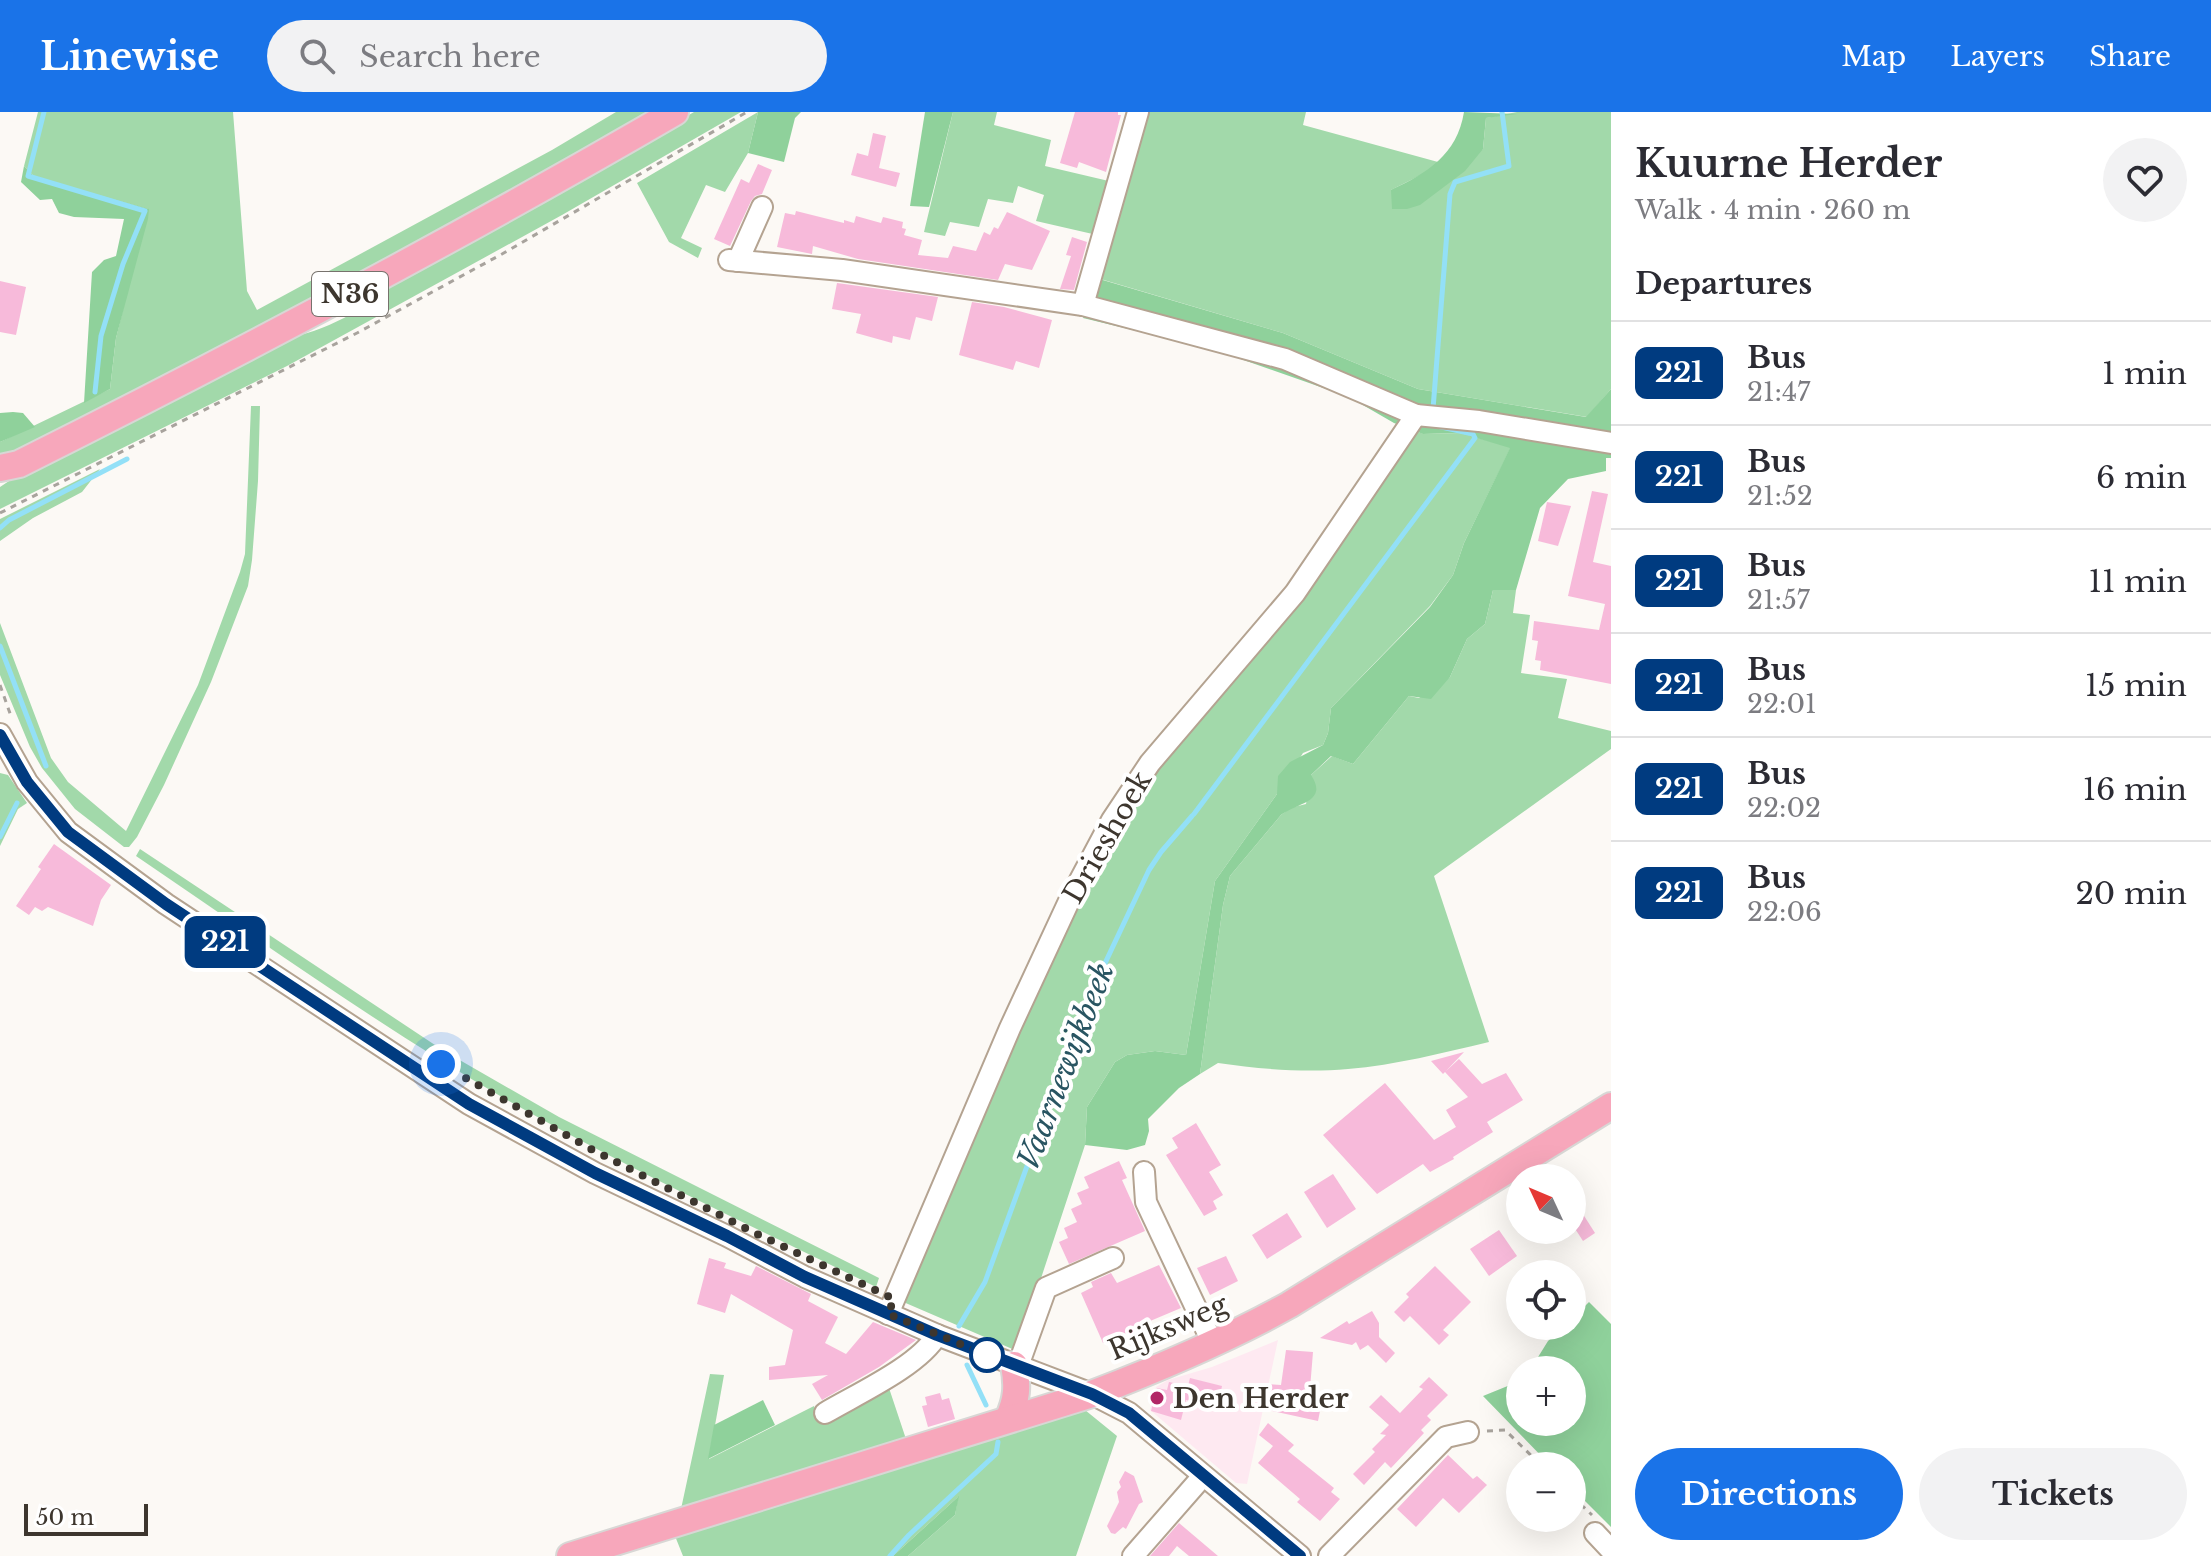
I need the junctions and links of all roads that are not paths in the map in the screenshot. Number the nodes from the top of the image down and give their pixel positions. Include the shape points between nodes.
1 (675, 112) edge
2 (1138, 112) edge
3 (762, 207) dead end
4 (1083, 305) junction
5 (1416, 415) junction
6 (1611, 443) edge
7 (6, 471) edge
8 (8, 731) edge
9 (1611, 1106) edge
10 (1144, 1172) dead end
11 (1113, 1258) dead end
12 (888, 1314) junction
13 (937, 1335) junction
14 (1213, 1344) junction
15 (1016, 1365) junction
16 (1092, 1394) junction
17 (825, 1413) dead end
18 (1008, 1419) junction
19 (1468, 1432) road end
20 (1203, 1476) junction
21 (1595, 1533) dead end
22 (1611, 1550) edge
23 (570, 1556) edge
24 (1133, 1556) edge
25 (1300, 1556) edge
26 (1329, 1556) edge

1 - 7 main road, N36 via 294,325
2 - 4 street
3 - 4 street via 734,261 842,270
4 - 5 street via 1285,359
5 - 6 street
5 - 12 street, Drieshoek via 1295,593 1174,732 1117,811 1010,1028
8 - 12 street via 27,782 68,832 368,1039 469,1104 595,1173
9 - 14 main road, Rijksweg via 1353,1268
10 - 14 street via 1146,1202
11 - 15 street via 1046,1288
12 - 13 street
13 - 15 street
13 - 17 street via 917,1359
14 - 16 main road, Rijksweg
15 - 16 street
15 - 18 main road via 1016,1403
16 - 18 main road, Rijksweg
16 - 20 street via 1129,1413
18 - 23 main road, Rijksweg
19 - 26 street via 1446,1437
20 - 24 street
20 - 25 street
21 - 22 street

